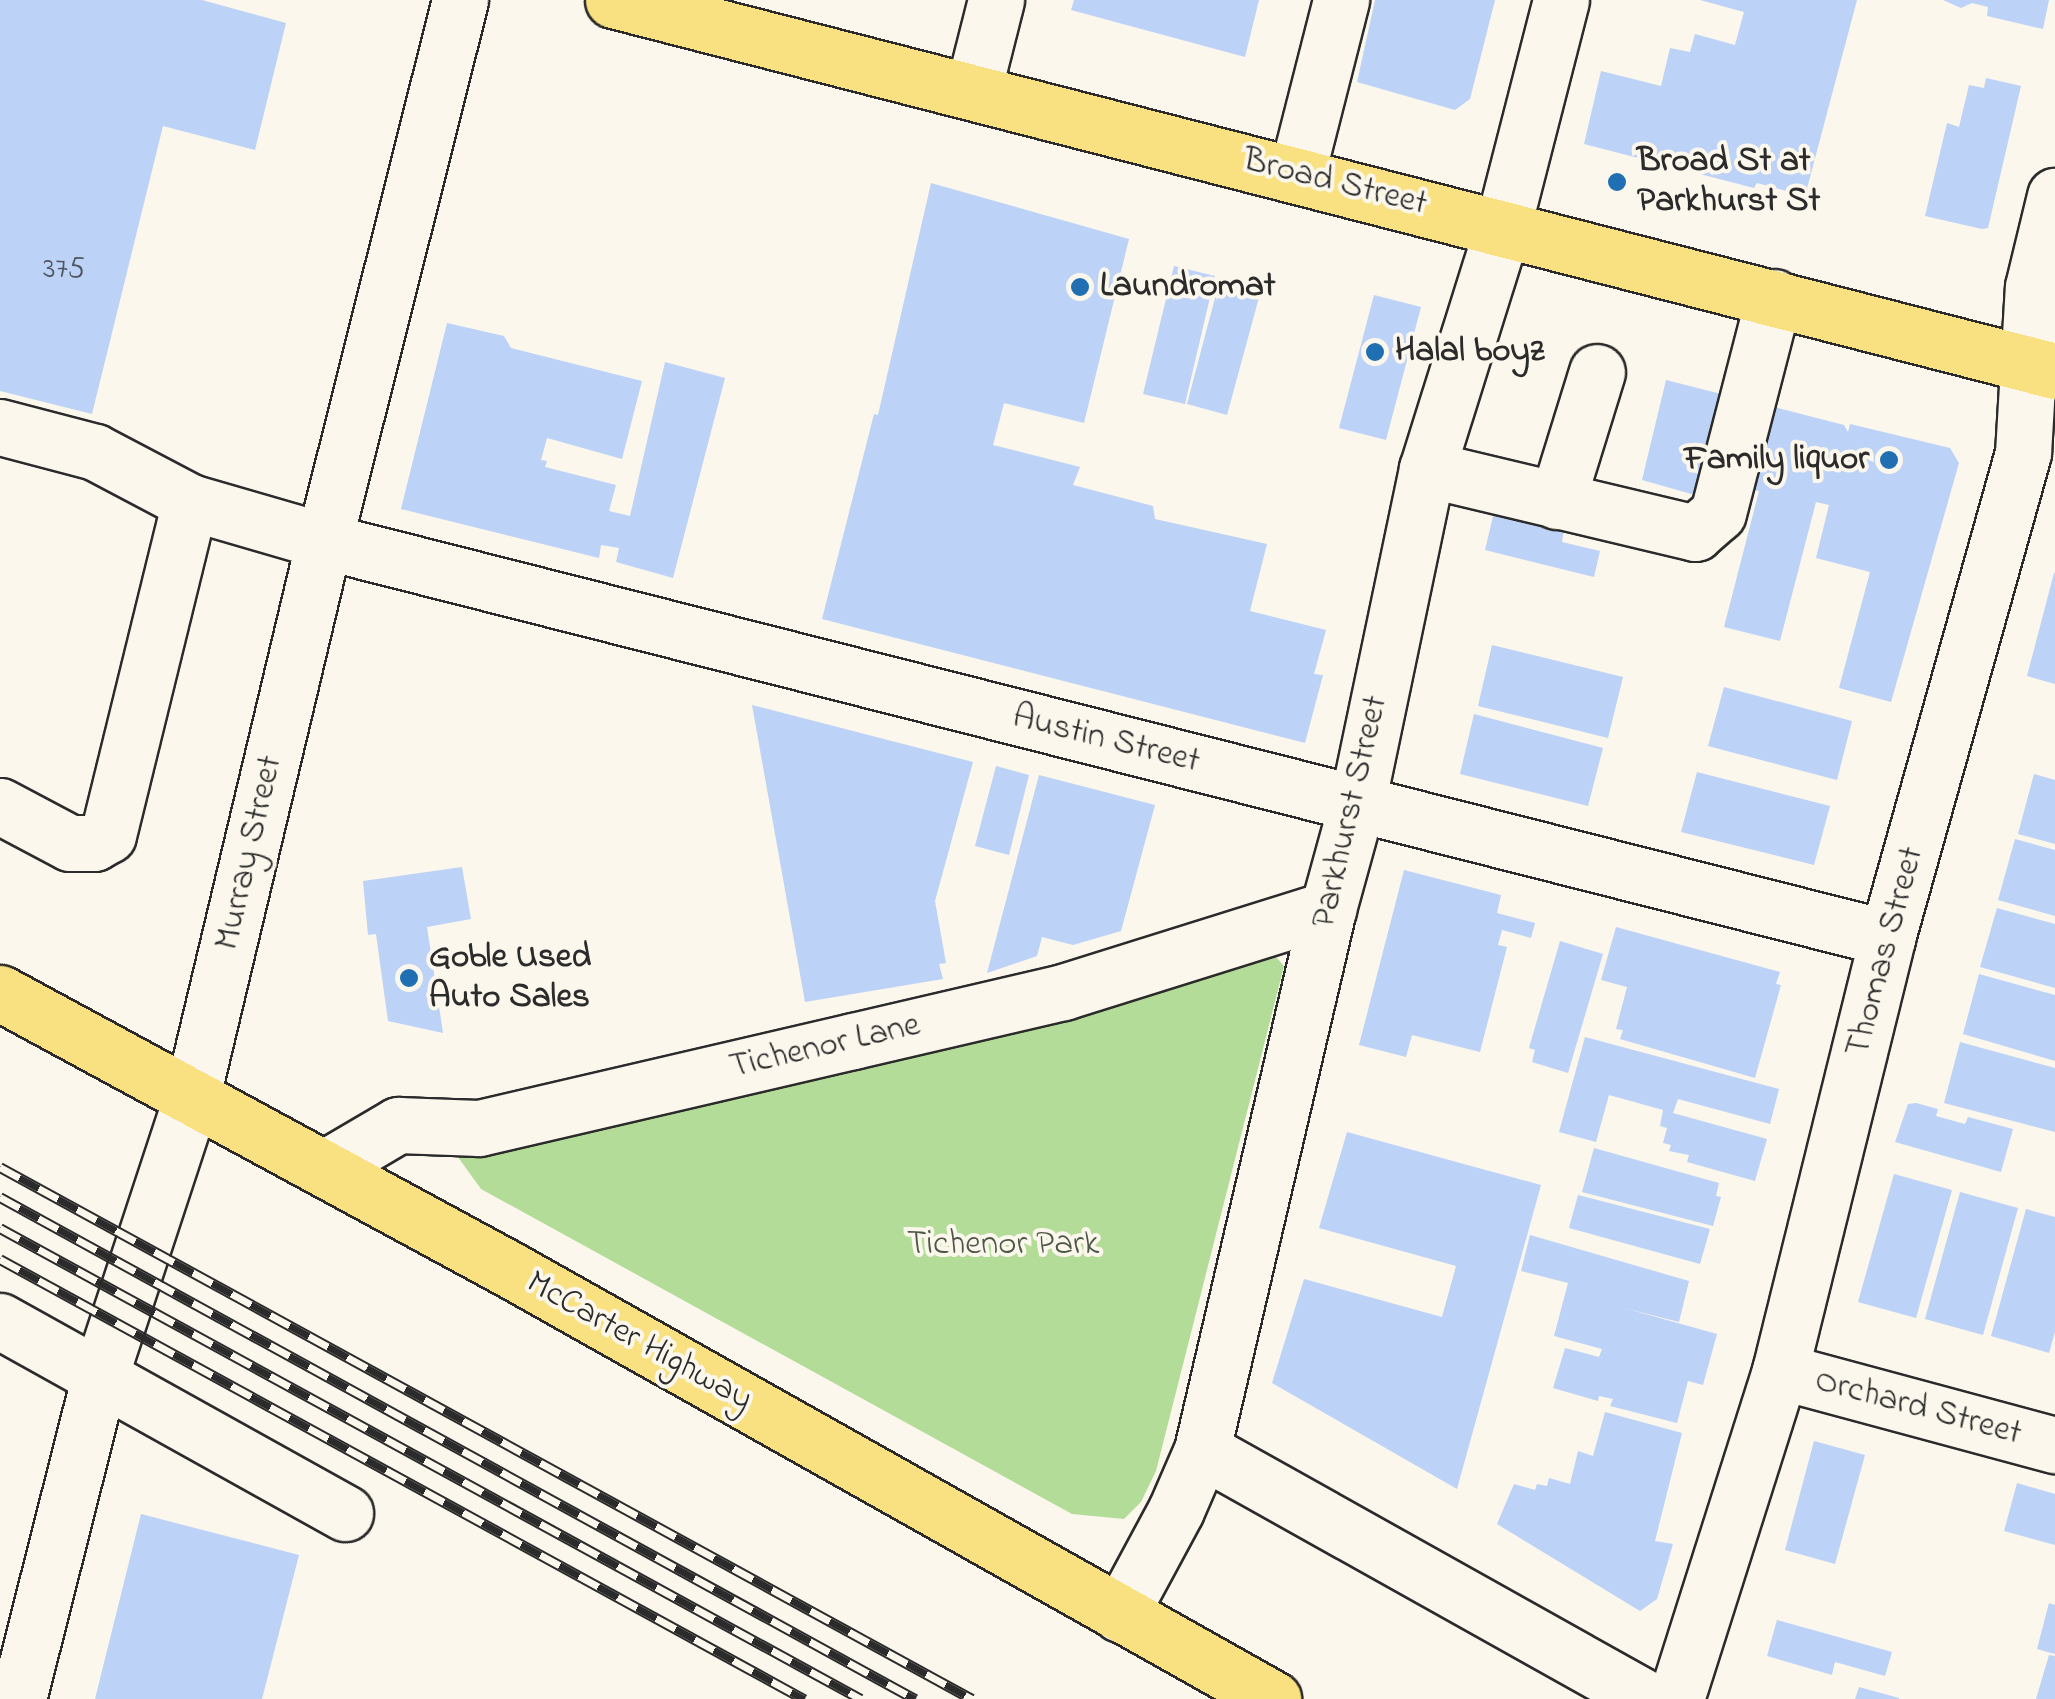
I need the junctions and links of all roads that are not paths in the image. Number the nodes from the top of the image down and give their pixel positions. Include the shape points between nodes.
1 (460, 0) edge
2 (613, 0) edge
3 (996, 0) edge
4 (1341, 0) edge
5 (1561, 0) edge
6 (747, 16) edge
7 (973, 90) junction
8 (1297, 173) junction
9 (2055, 196) edge
10 (1503, 226) junction
11 (1774, 297) junction
12 (2042, 367) edge
13 (1596, 372) dead end
14 (0, 427) edge
15 (1427, 469) junction
16 (1557, 501) junction
17 (190, 502) junction
18 (324, 540) junction
19 (1356, 804) junction
20 (0, 806) edge
21 (1328, 909) junction
22 (1887, 938) junction
23 (0, 994) edge
24 (192, 1100) junction
25 (324, 1168) junction
26 (0, 1322) edge
27 (1780, 1371) junction
28 (100, 1379) junction
29 (2055, 1445) edge
30 (1202, 1450) junction
31 (345, 1513) dead end
32 (1120, 1614) junction
33 (18, 1699) edge
34 (1273, 1699) edge
35 (1648, 1699) edge
36 (1676, 1699) edge

1 - 18 street, Murray Street
2 - 6 main road, Broad Street
3 - 7 street
4 - 8 street
5 - 10 street, Parkhurst Street
6 - 7 main road, Broad Street
7 - 8 main road, Broad Street
8 - 10 main road, Broad Street
9 - 12 street, Thomas Street via 2033,287
10 - 11 main road, Broad Street
10 - 15 street, Parkhurst Street
11 - 12 main road, Broad Street
11 - 16 street via 1732,469 1706,527 1681,532
12 - 22 street, Thomas Street
13 - 16 street
14 - 17 street, Austin Street via 94,452
15 - 16 street
15 - 19 street, Parkhurst Street
17 - 18 street, Austin Street
17 - 20 street via 108,835 94,844 70,843
18 - 19 street, Austin Street
18 - 24 street, Murray Street
19 - 21 street, Parkhurst Street
19 - 22 street, Austin Street
21 - 25 street, Tichenor Lane via 1063,992 479,1128 398,1125
21 - 30 street, Parkhurst Street
22 - 27 street, Thomas Street
23 - 24 main road, McCarter Highway
24 - 25 main road, McCarter Highway
24 - 28 street, Murray Street
25 - 32 main road, McCarter Highway
26 - 28 street
27 - 29 street, Orchard Street
27 - 36 street, Thomas Street
28 - 31 street
28 - 33 street, Murray Street
30 - 32 street, Parkhurst Street
30 - 35 street
32 - 34 main road, McCarter Highway

